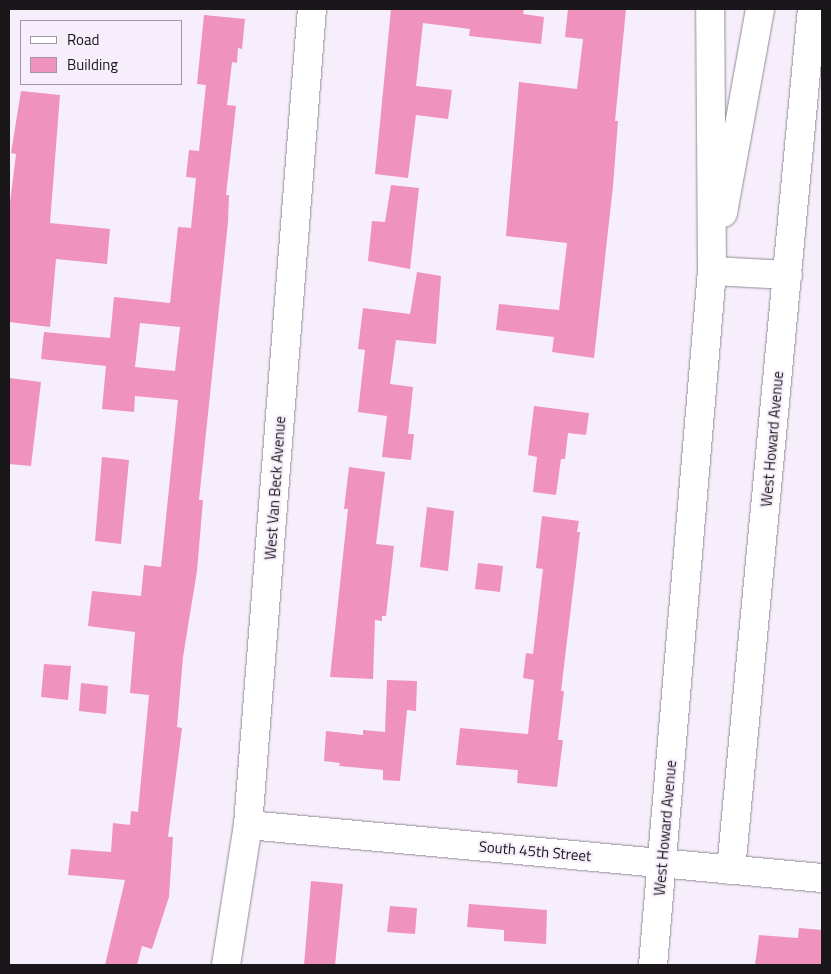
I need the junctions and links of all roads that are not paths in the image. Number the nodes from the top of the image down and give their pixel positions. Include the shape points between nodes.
1 (312, 9) edge
2 (710, 9) edge
3 (760, 9) edge
4 (812, 9) edge
5 (712, 271) junction
6 (788, 275) junction
7 (248, 825) junction
8 (663, 863) junction
9 (731, 870) junction
10 (822, 878) edge
11 (226, 965) edge
12 (653, 965) edge

1 - 7 street, West Van Beck Avenue
2 - 5 street, West Howard Avenue
3 - 5 street, West Howard Avenue
4 - 6 street, West Howard Avenue
5 - 6 street
5 - 8 street, West Howard Avenue
6 - 9 street, West Howard Avenue
7 - 8 street, South 45th Street
7 - 11 street, West Van Beck Avenue
8 - 9 street, South 45th Street
8 - 12 street, West Howard Avenue
9 - 10 street, South 45th Street

